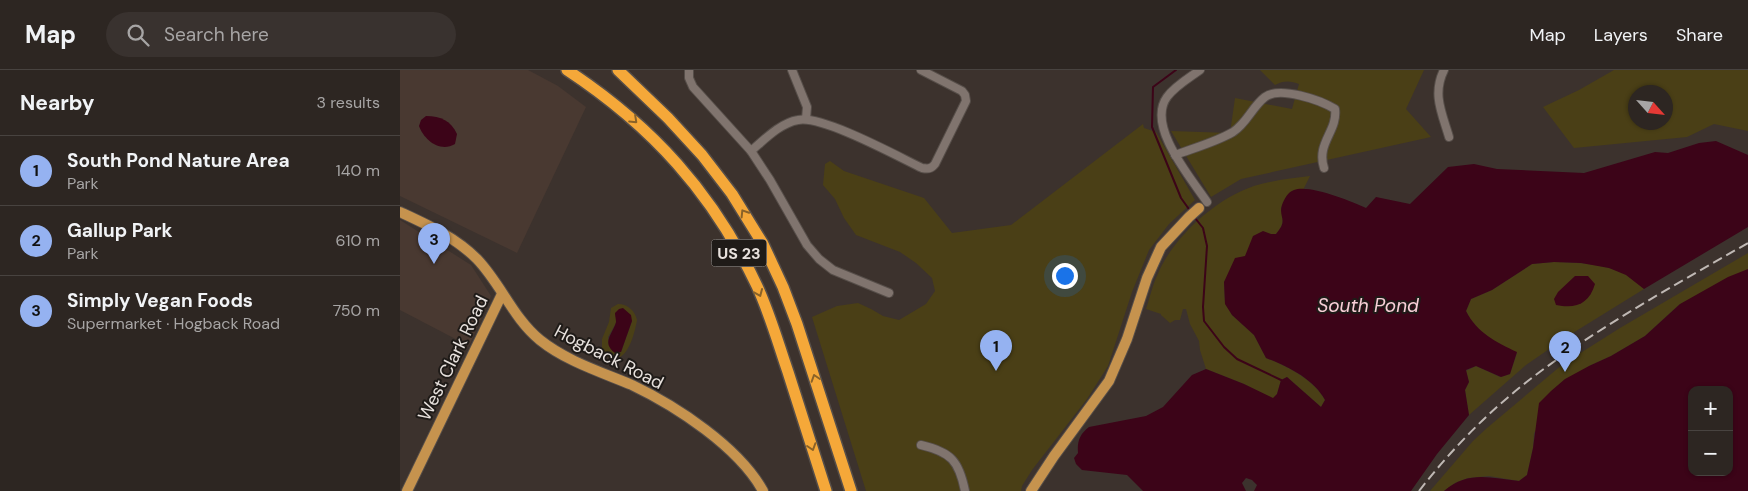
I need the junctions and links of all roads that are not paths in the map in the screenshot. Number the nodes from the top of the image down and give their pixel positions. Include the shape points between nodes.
1 (558, 70) edge
2 (567, 70) edge
3 (610, 70) edge
4 (618, 70) edge
5 (689, 70) edge
6 (792, 70) edge
7 (921, 70) edge
8 (1200, 70) edge
9 (1444, 70) edge
10 (633, 87) junction
11 (619, 106) junction
12 (806, 119) junction
13 (1449, 137) dead end
14 (751, 151) junction
15 (1175, 155) junction
16 (1324, 168) dead end
17 (1203, 205) joint
18 (400, 212) edge
19 (889, 293) dead end
20 (502, 294) junction
21 (921, 445) dead end
22 (407, 491) edge
23 (763, 491) edge
24 (826, 491) edge
25 (851, 491) edge
26 (965, 491) edge
27 (1031, 491) edge

1 - 11 highway
2 - 11 highway, US 23
3 - 10 highway, US 23
4 - 10 highway
5 - 14 street via 692,87
6 - 12 street via 807,107
7 - 12 street via 962,91 966,101 936,164 928,169 834,127
8 - 15 street via 1168,96 1161,108 1162,122
9 - 13 street via 1437,95
25 -> 10 highway, US 23 via 783,287 763,244 732,194 702,155
11 -> 24 highway, US 23 via 682,168 734,241 772,325
12 - 14 street via 785,124
14 - 19 street via 807,245 819,259 833,270
15 - 16 street via 1233,132 1265,97 1275,92 1319,100 1335,109 1336,117 1323,147 1321,159
15 - 17 street
17 - 27 main road via 1161,247 1109,381
18 - 20 main road, Hogback Road via 458,242 478,260
20 - 22 main road, West Clark Road
20 - 23 main road, Hogback Road via 541,341 642,391 692,421 725,446
21 - 26 street via 945,453 956,462

